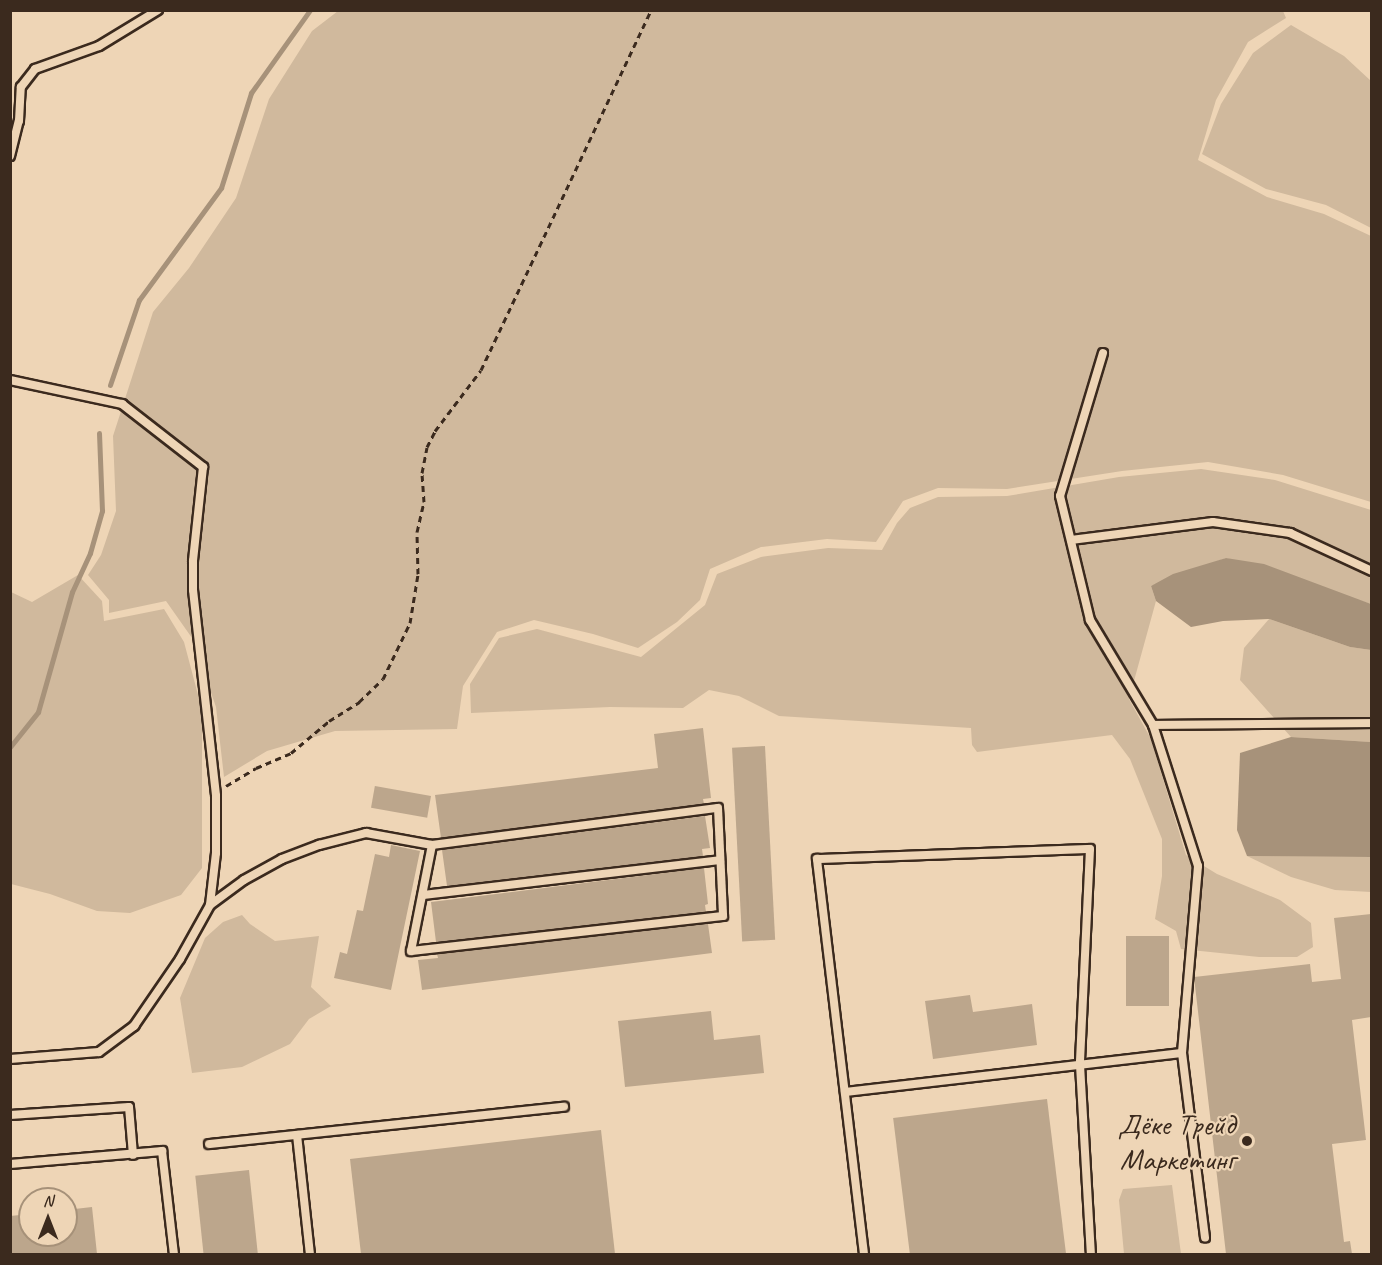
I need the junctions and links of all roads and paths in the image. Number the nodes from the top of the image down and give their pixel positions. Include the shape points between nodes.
1 (158, 10) edge
2 (651, 10) edge
3 (10, 156) edge
4 (1103, 353) dead end
5 (10, 380) edge
6 (1071, 540) junction
7 (1371, 571) edge
8 (1371, 723) edge
9 (1154, 725) junction
10 (216, 796) junction
11 (432, 845) junction
12 (720, 860) junction
13 (423, 896) junction
14 (210, 906) junction
15 (1182, 1053) junction
16 (10, 1059) edge
17 (1080, 1065) junction
18 (845, 1092) junction
19 (564, 1107) dead end
20 (10, 1115) edge
21 (297, 1135) junction
22 (209, 1144) dead end
23 (132, 1155) junction
24 (10, 1164) edge
25 (1205, 1238) dead end
26 (174, 1254) edge
27 (310, 1254) edge
28 (864, 1254) edge
29 (1091, 1254) edge

1 - 3 lane via 99,46 35,69 21,87 20,121
2 - 10 path via 482,370 427,447 422,473 424,502 417,532 418,574 410,622 383,679 291,753 230,783
4 - 6 lane via 1060,496
5 - 10 lane via 122,404 203,467 193,590
6 - 7 lane via 1213,522 1290,533
6 - 9 lane via 1090,620
8 - 9 lane
9 - 15 lane via 1198,866
10 - 14 lane via 216,853
11 - 12 lane via 718,808
11 - 13 lane
11 - 14 lane via 366,833 319,845 244,880
12 - 13 lane
12 - 13 lane via 723,916 411,951
14 - 16 lane via 180,960 134,1026 99,1052
15 - 17 lane
15 - 25 lane
17 - 18 lane
17 - 18 lane via 1090,849 818,859
17 - 29 lane
18 - 28 lane
19 - 21 lane
20 - 23 lane via 129,1107
21 - 22 lane
21 - 27 lane
23 - 24 lane
23 - 26 lane via 162,1151

